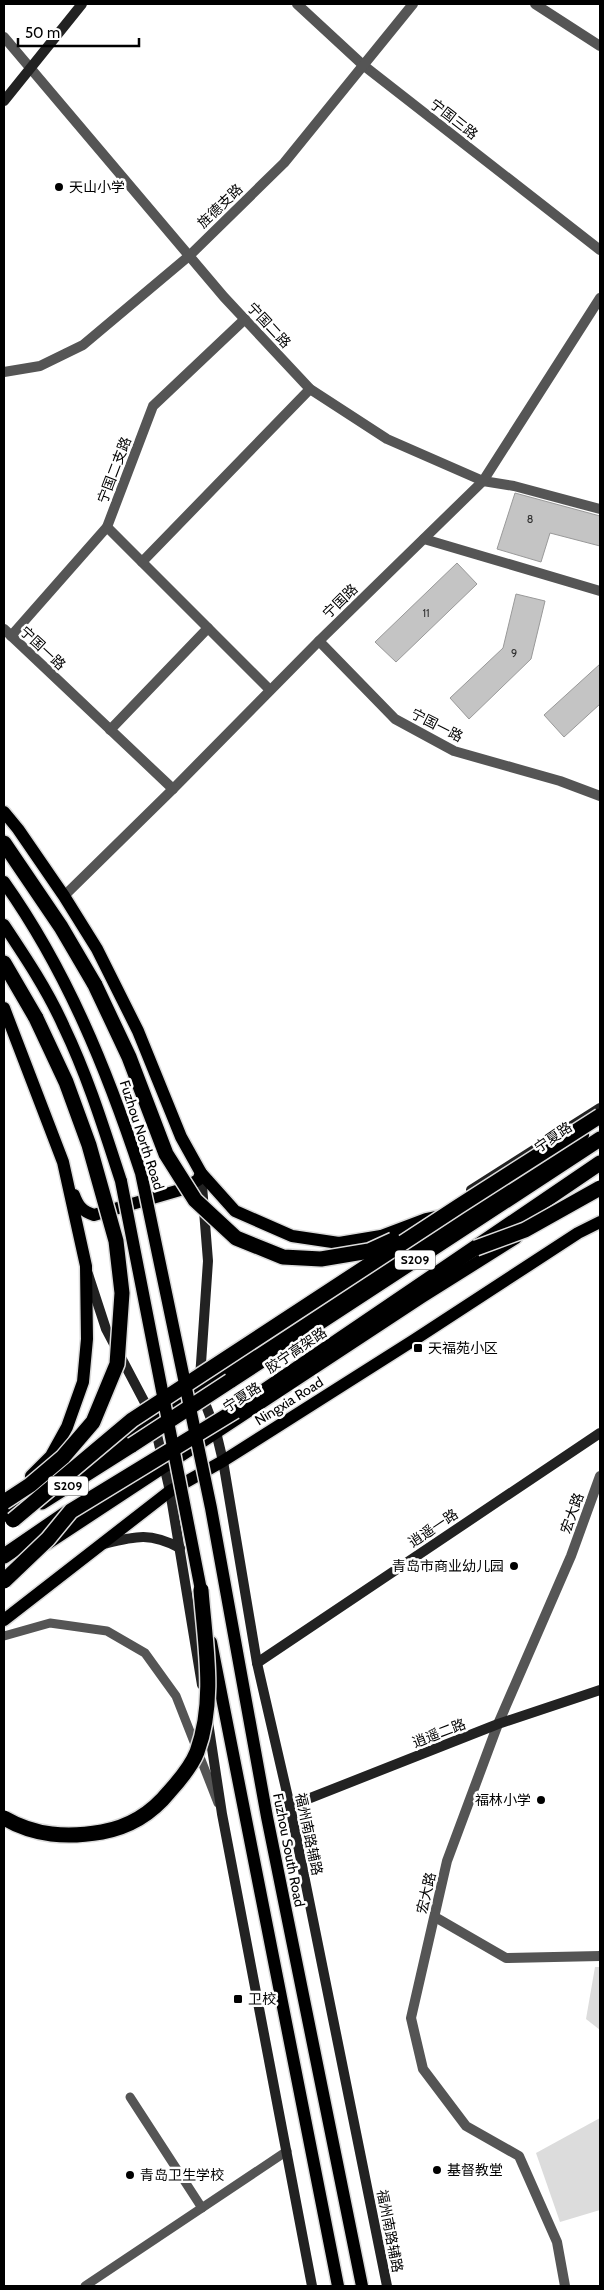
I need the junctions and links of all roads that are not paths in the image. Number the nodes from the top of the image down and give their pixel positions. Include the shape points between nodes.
1 (82, 4) edge
2 (297, 4) edge
3 (413, 4) edge
4 (535, 4) edge
5 (4, 37) edge
6 (600, 46) edge
7 (363, 65) junction
8 (30, 69) junction
9 (4, 101) edge
10 (600, 250) edge
11 (189, 256) junction
12 (600, 298) edge
13 (245, 319) junction
14 (4, 372) edge
15 (310, 389) junction
16 (483, 481) junction
17 (600, 509) edge
18 (107, 527) junction
19 (424, 539) junction
20 (142, 562) junction
21 (600, 591) edge
22 (208, 628) junction
23 (8, 632) edge
24 (319, 641) junction
25 (270, 690) junction
26 (110, 730) junction
27 (173, 790) junction
28 (600, 796) edge
29 (4, 812) edge
30 (4, 843) edge
31 (4, 882) edge
32 (64, 896) junction
33 (4, 925) edge
34 (4, 963) edge
35 (4, 1008) edge
36 (600, 1108) edge
37 (600, 1116) edge
38 (600, 1124) edge
39 (600, 1139) edge
40 (600, 1163) edge
41 (506, 1167) junction
42 (201, 1173) junction
43 (67, 1180) junction
44 (600, 1186) edge
45 (466, 1207) junction
46 (426, 1219) junction
47 (600, 1222) edge
48 (476, 1248) junction
49 (86, 1266) junction
50 (200, 1389) junction
51 (153, 1418) junction
52 (193, 1418) joint
53 (216, 1432) junction
54 (600, 1433) edge
55 (223, 1461) junction
56 (165, 1466) junction
57 (600, 1476) edge
58 (170, 1491) junction
59 (4, 1504) edge
60 (71, 1511) junction
61 (7, 1521) edge
62 (102, 1544) junction
63 (180, 1548) junction
64 (4, 1556) edge
65 (4, 1573) edge
66 (4, 1580) edge
67 (201, 1590) junction
68 (4, 1620) edge
69 (4, 1636) edge
70 (257, 1663) junction
71 (600, 1690) edge
72 (498, 1724) junction
73 (290, 1806) junction
74 (222, 1814) junction
75 (4, 1818) edge
76 (435, 1917) junction
77 (600, 1956) edge
78 (130, 2097) dead end
79 (287, 2151) junction
80 (202, 2208) junction
81 (86, 2286) edge
82 (312, 2286) edge
83 (338, 2286) edge
84 (362, 2286) edge
85 (387, 2286) edge
86 (565, 2286) edge

1 - 8 main road
2 - 7 street, 宁国三路
3 - 7 street, 旌德支路
4 - 6 street
5 - 8 street, 宁国二路
7 - 10 street, 宁国三路
7 - 11 street, 旌德支路 via 284,163
8 - 9 main road
8 - 11 street, 宁国二路
11 - 13 street, 宁国二路
11 - 14 street, 旌德支路 via 83,345 40,366
12 - 16 street, 宁国路
13 - 15 street, 宁国二路
13 - 18 street, 宁国二支路 via 153,406
15 - 16 street, 宁国二路 via 387,439
15 - 20 street
16 - 17 street, 宁国二路
16 - 19 street, 宁国路
18 - 20 street
18 - 23 street, 宁国二支路
19 - 21 street
19 - 24 street, 宁国路
20 - 22 street
22 - 25 street
22 - 26 street
23 - 26 street, 宁国一路
24 - 25 street, 宁国路
24 - 28 street, 宁国一路 via 395,719 454,751 560,781
25 - 27 street, 宁国路
26 - 27 street, 宁国一路
27 - 32 street, 宁国路
29 - 32 main road
30 - 45 highway, bridge via 61,927 95,985 129,1057 166,1154 195,1200 236,1238 283,1256 321,1259 369,1251
31 - 52 main road, Fuzhou North Road, bridge via 84,1020 117,1099 142,1173
32 - 42 main road via 97,948 138,1031 181,1137
33 - 67 main road, bridge via 63,1025 97,1106 121,1181
34 - 59 highway, bridge via 36,1018 66,1082 89,1144 116,1241 122,1293 117,1364 93,1422 63,1458
35 - 43 main road
36 - 41 main road
37 - 45 highway, bridge
38 - 45 main road, 宁夏路
39 - 61 highway, 胶宁高架路 / S209, bridge via 132,1445
40 - 48 highway, 胶宁高架路 / S209, bridge
41 - 45 main road
41 - 46 main road
42 - 43 main road via 198,1180 180,1190 94,1215 78,1205
42 - 46 main road via 235,1211 292,1236 340,1243 381,1236
42 - 50 main road via 208,1261
43 - 49 main road
44 - 48 highway, bridge via 525,1230
44 - 53 main road, 宁夏路 via 422,1297
45 - 46 main road
45 - 50 main road, 宁夏路
45 - 61 highway, bridge via 132,1420
47 - 55 main road, Ningxia Road via 578,1232
48 - 60 highway, 胶宁高架路 / S209, bridge via 235,1411
49 - 51 main road via 106,1330
49 - 59 main road via 84,1382 67,1427 51,1456
50 - 51 main road, 宁夏路
50 - 53 main road, 福州南路辅路
51 - 56 main road
51 - 61 main road, 宁夏路
52 - 84 main road, Fuzhou South Road, bridge via 269,1827
53 - 55 main road, 福州南路辅路
53 - 56 main road, 宁夏路
54 - 70 main road, 逍遥一路
55 - 58 main road, Ningxia Road
55 - 70 main road, 福州南路辅路
56 - 58 main road
56 - 65 main road, 宁夏路
57 - 72 street, 宏大路 via 571,1556
58 - 62 main road, Ningxia Road
58 - 63 main road
60 - 64 highway, 胶宁高架路 / S209, bridge
60 - 66 highway, bridge via 48,1539
62 - 63 main road via 146,1537 163,1539
62 - 68 main road, Ningxia Road
63 - 74 main road
67 - 75 highway, bridge via 207,1676 204,1723 196,1753 182,1778 162,1801 134,1823 109,1831 79,1836 54,1835 29,1830
67 - 83 main road, bridge
69 - 74 lane via 50,1623 107,1631 145,1653 176,1696
70 - 73 main road, 福州南路辅路
71 - 72 main road, 逍遥二路
72 - 73 main road, 逍遥二路
72 - 76 street, 宏大路 via 447,1861
73 - 85 main road, 福州南路辅路
74 - 79 main road
76 - 77 street via 506,1958
76 - 86 street, 宏大路 via 411,2018 423,2069 466,2126 519,2156 557,2242
78 - 80 lane
79 - 80 lane
79 - 82 main road
80 - 81 lane

